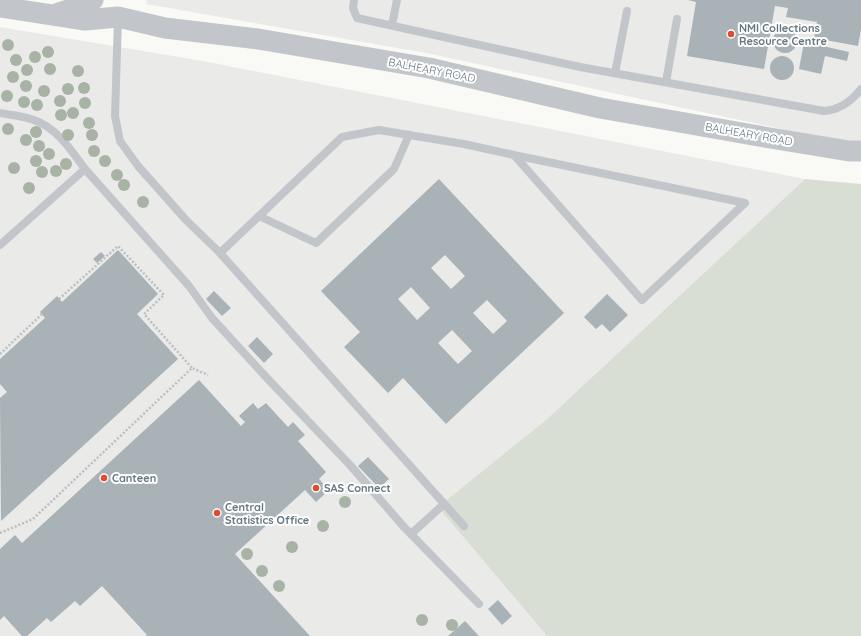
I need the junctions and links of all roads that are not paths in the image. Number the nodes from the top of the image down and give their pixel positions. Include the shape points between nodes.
1 (94, 0) edge
2 (354, 0) edge
3 (397, 0) edge
4 (0, 7) edge
5 (120, 9) edge
6 (627, 11) dead end
7 (51, 16) junction
8 (677, 19) dead end
9 (392, 25) junction
10 (615, 73) junction
11 (666, 82) junction
12 (861, 90) edge
13 (0, 113) edge
14 (409, 135) junction
15 (861, 151) edge
16 (514, 155) junction
17 (85, 169) junction
18 (259, 216) junction
19 (0, 245) edge
20 (220, 253) junction
21 (444, 504) junction
22 (464, 526) dead end
23 (411, 534) junction
24 (479, 604) dead end

1 - 7 street
2 - 9 lane via 353,8 357,18
3 - 9 lane
4 - 7 street, BALHEARY ROAD
5 - 7 street, BALHEARY ROAD via 84,20
5 - 15 street, BALHEARY ROAD via 165,28 258,39 429,68 600,108 772,139
5 - 20 lane via 115,116 120,141 138,166 186,220
6 - 10 lane
8 - 11 lane
9 - 10 lane
10 - 11 lane
11 - 12 lane via 824,111 835,110 854,99
13 - 17 lane via 34,120 47,126 61,138
14 - 16 lane
14 - 18 lane via 380,130 342,137
14 - 18 lane via 394,169 316,243
16 - 16 lane via 642,300 745,203 738,201
17 - 19 lane
17 - 23 lane via 189,286 212,318
18 - 20 lane
20 - 21 lane
21 - 22 lane
21 - 23 lane
23 - 24 lane

